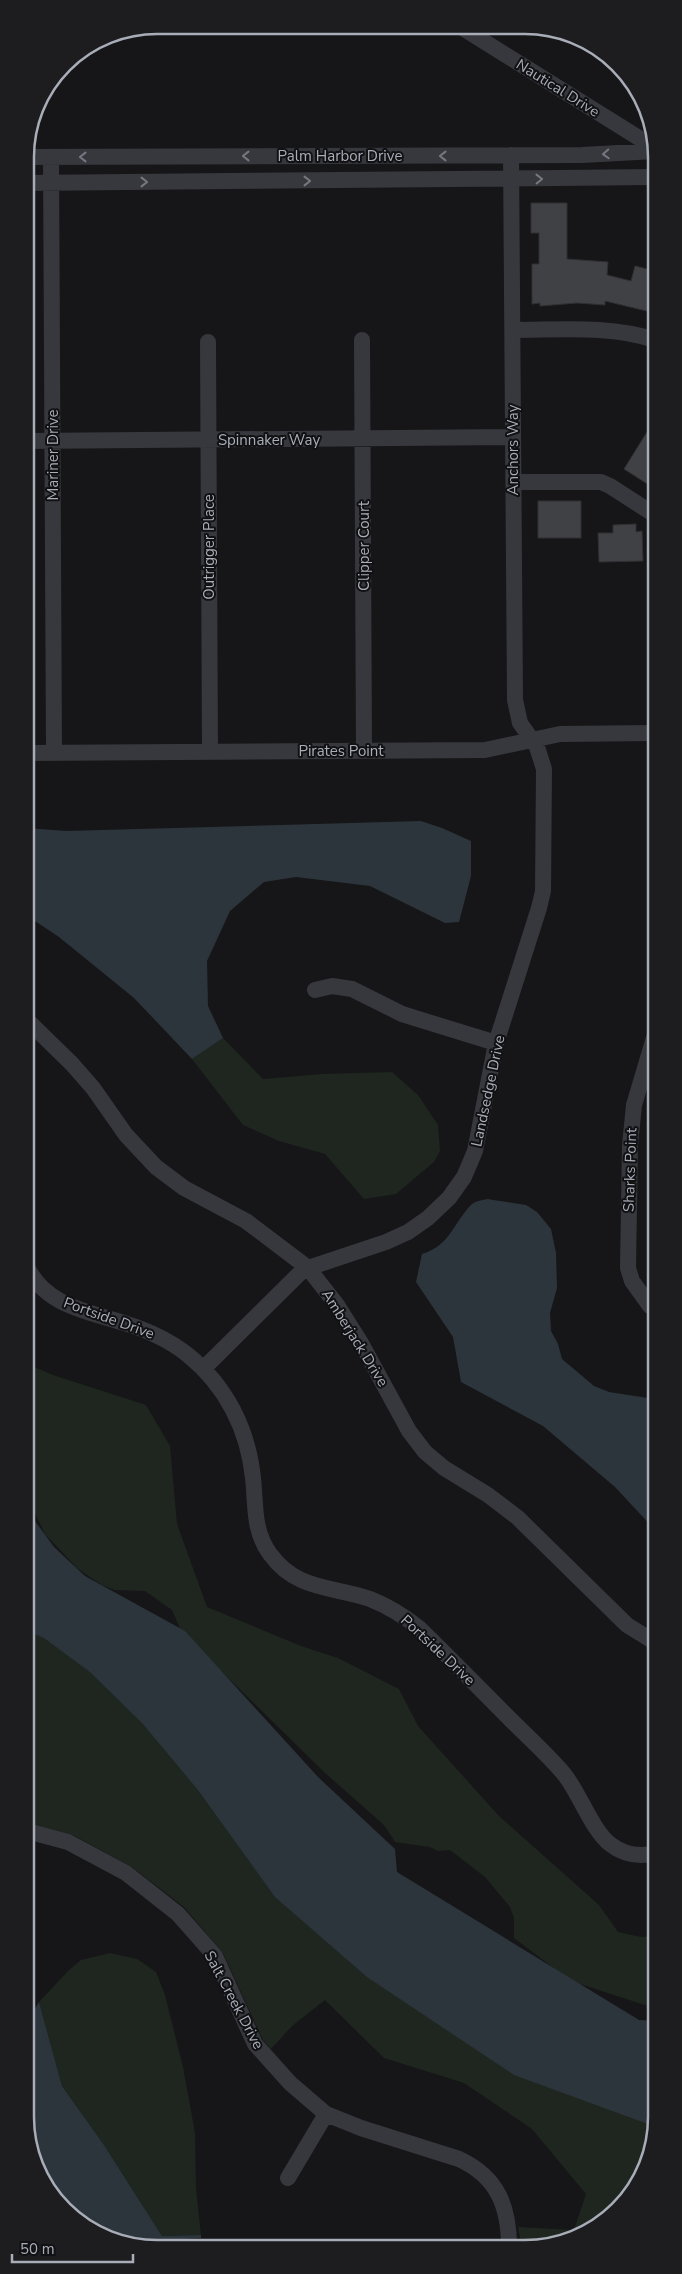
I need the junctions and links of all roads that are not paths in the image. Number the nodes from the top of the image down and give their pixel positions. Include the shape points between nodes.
1 (472, 34) edge
2 (648, 146) edge
3 (648, 150) edge
4 (511, 155) junction
5 (34, 157) edge
6 (51, 157) junction
7 (648, 177) edge
8 (511, 180) junction
9 (34, 183) edge
10 (51, 183) junction
11 (513, 330) junction
12 (648, 338) edge
13 (362, 340) dead end
14 (208, 342) dead end
15 (513, 437) junction
16 (363, 439) junction
17 (208, 440) junction
18 (34, 441) edge
19 (53, 441) junction
20 (514, 482) junction
21 (648, 511) edge
22 (648, 733) edge
23 (532, 740) junction
24 (364, 751) junction
25 (34, 752) edge
26 (54, 752) junction
27 (210, 752) junction
28 (314, 990) dead end
29 (34, 1027) edge
30 (496, 1043) junction
31 (648, 1058) edge
32 (308, 1268) junction
33 (34, 1277) edge
34 (648, 1303) edge
35 (203, 1369) junction
36 (648, 1638) edge
37 (34, 1833) edge
38 (648, 1855) edge
39 (326, 2114) junction
40 (288, 2178) dead end
41 (509, 2240) edge

1 - 2 street, Nautical Drive
3 -> 4 street, Palm Harbor Drive
4 -> 6 street, Palm Harbor Drive
4 - 8 street, Anchors Way
5 - 6 street, Palm Harbor Drive
6 - 10 street, Mariner Drive
8 -> 7 street
10 -> 8 street
8 - 11 street, Anchors Way
9 - 10 street
10 - 19 street, Mariner Drive
11 - 12 street via 611,330
11 - 15 street, Anchors Way
13 - 16 street, Clipper Court
14 - 17 street, Outrigger Place
15 - 16 street, Spinnaker Way
15 - 20 street, Anchors Way
16 - 17 street, Spinnaker Way
16 - 24 street, Clipper Court
17 - 19 street, Spinnaker Way
17 - 27 street, Outrigger Place
18 - 19 street, Spinnaker Way
19 - 26 street, Mariner Drive
20 - 21 street via 601,482
20 - 23 street, Anchors Way via 516,710
22 - 23 street, Pirates Point via 560,734
23 - 24 street, Pirates Point via 485,750
23 - 30 street, Landsedge Drive via 540,755 545,783 543,891
24 - 27 street, Pirates Point
25 - 26 street, Pirates Point
26 - 27 street, Pirates Point
28 - 30 street via 332,986 352,989 402,1014
29 - 32 street, Amberjack Drive via 93,1088 126,1135 156,1167 184,1188 246,1221
30 - 32 street, Landsedge Drive via 475,1151 464,1177 449,1198 428,1218 398,1238
31 - 34 street, Sharks Point via 634,1105 628,1268 632,1281
32 - 35 street, Landsedge Drive
32 - 36 street, Amberjack Drive via 338,1304 425,1452 517,1517 627,1625
33 - 35 street, Portside Drive via 58,1300 77,1310 155,1335 178,1347
35 - 38 street, Portside Drive via 226,1397 240,1422 251,1464 255,1518 260,1536 283,1569 312,1586 372,1600 406,1617 557,1766 608,1843 631,1854
37 - 39 street, Salt Creek Drive via 68,1842 126,1873 178,1914 215,1956 255,2044
39 - 40 street
39 - 41 street, Salt Creek Drive via 470,2164 485,2176 503,2202 509,2223

